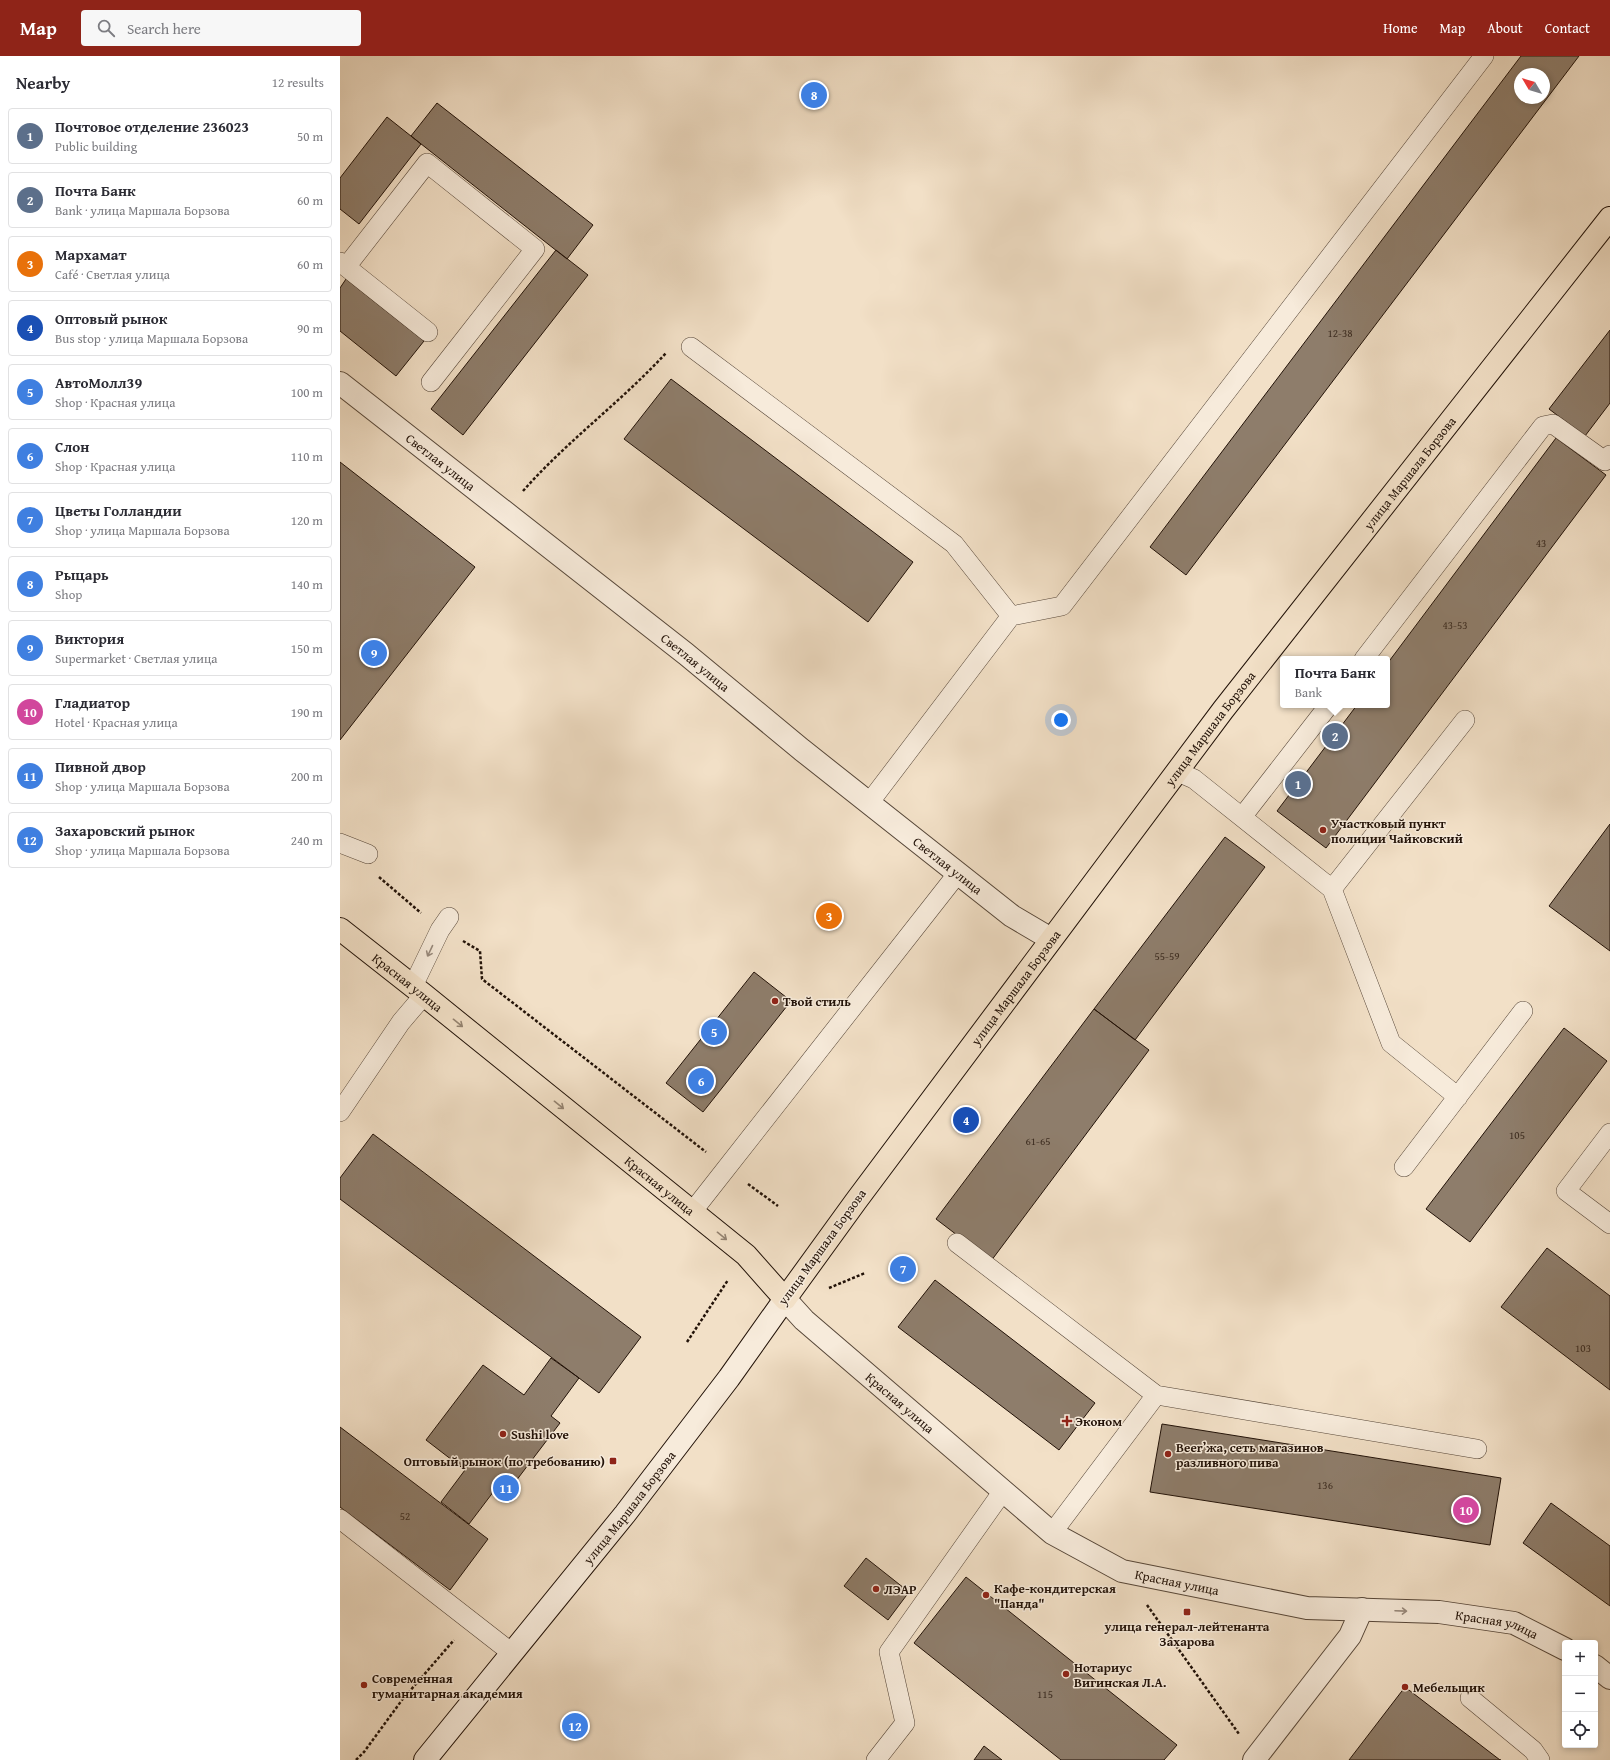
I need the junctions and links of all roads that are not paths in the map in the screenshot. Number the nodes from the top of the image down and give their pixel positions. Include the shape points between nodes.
1 (1484, 56) edge
2 (1610, 218) edge
3 (343, 264) edge
4 (428, 332) dead end
5 (691, 347) dead end
6 (431, 382) dead end
7 (340, 383) edge
8 (1610, 455) edge
9 (1011, 616) junction
10 (1366, 656) edge
11 (1326, 708) edge
12 (1465, 720) dead end
13 (1178, 772) junction
14 (869, 803) junction
15 (1242, 817) junction
16 (340, 843) edge
17 (368, 854) dead end
18 (958, 873) junction
19 (1332, 889) junction
20 (444, 923) road end
21 (340, 929) edge
22 (1051, 939) junction
23 (419, 991) junction
24 (1522, 1011) dead end
25 (1458, 1096) junction
26 (340, 1112) edge
27 (1610, 1132) edge
28 (1404, 1166) dead end
29 (692, 1212) junction
30 (1610, 1224) edge
31 (957, 1243) dead end
32 (785, 1299) junction
33 (1156, 1395) junction
34 (1477, 1449) dead end
35 (1003, 1491) junction
36 (340, 1519) edge
37 (1052, 1533) junction
38 (1362, 1609) junction
39 (1562, 1647) edge
40 (512, 1653) junction
41 (1598, 1668) edge
42 (1610, 1678) edge
43 (1470, 1698) dead end
44 (1255, 1759) edge
45 (425, 1760) edge
46 (876, 1760) edge
47 (1540, 1760) edge

1 - 9 lane via 1062,606
2 - 13 main road, улица Маршала Борзова via 1223,710
3 - 4 lane
3 - 6 lane via 427,163 536,250
5 - 9 lane via 954,544
7 - 14 street, Светлая улица via 679,649
8 - 10 lane via 1605,461 1553,424 1543,426
9 - 14 lane
11 - 15 lane
12 - 19 lane
13 - 15 lane via 1194,780
13 - 22 main road, улица Маршала Борзова
14 - 18 street, Светлая улица
15 - 19 lane
16 - 17 lane
18 - 22 street, Светлая улица via 1012,916
18 - 29 lane
19 - 25 lane via 1392,1043
20 -> 23 lane
21 - 23 main road, Красная улица
22 - 32 main road, улица Маршала Борзова
23 - 26 lane
23 -> 29 main road, Красная улица
24 - 25 lane
25 - 28 lane
27 - 30 lane via 1566,1191
29 -> 32 main road, Красная улица via 746,1255
31 - 33 lane
32 - 35 street, Красная улица via 804,1320
32 - 40 street, улица Маршала Борзова via 625,1514
33 - 34 lane
33 - 37 lane
35 - 37 street, Красная улица
35 - 46 lane via 889,1652 905,1723
36 - 40 lane
37 - 38 street, Красная улица via 1122,1571 1307,1608
38 -> 39 street, Красная улица via 1439,1612 1514,1623
38 - 44 street via 1350,1636
40 - 45 street, улица Маршала Борзова
41 - 42 street
43 - 47 lane via 1533,1750

